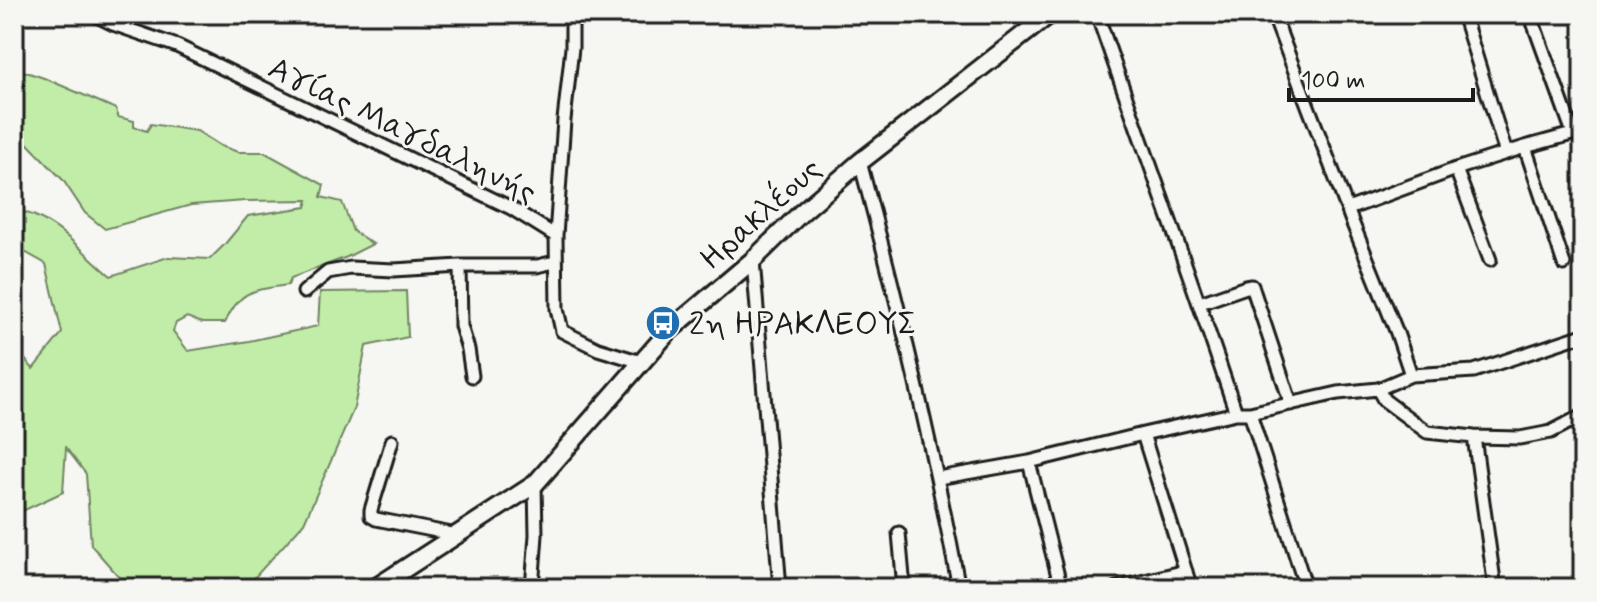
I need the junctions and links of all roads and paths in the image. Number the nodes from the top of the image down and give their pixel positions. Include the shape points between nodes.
1 (93, 14) edge
2 (572, 14) edge
3 (1050, 14) edge
4 (1097, 14) edge
5 (1273, 14) edge
6 (1463, 14) edge
7 (1530, 14) edge
8 (1578, 132) edge
9 (1525, 147) junction
10 (1506, 153) junction
11 (860, 162) junction
12 (1456, 169) junction
13 (1348, 209) junction
14 (556, 236) junction
15 (753, 260) junction
16 (1490, 260) dead end
17 (555, 262) junction
18 (1564, 264) dead end
19 (460, 266) junction
20 (304, 292) dead end
21 (1200, 303) junction
22 (1583, 335) edge
23 (641, 362) junction
24 (1411, 375) junction
25 (472, 376) dead end
26 (1378, 389) junction
27 (1291, 404) junction
28 (1236, 413) junction
29 (1250, 413) junction
30 (1583, 415) edge
31 (1143, 434) junction
32 (1474, 437) junction
33 (392, 441) dead end
34 (1029, 462) junction
35 (938, 478) junction
36 (535, 484) junction
37 (899, 533) dead end
38 (457, 535) junction
39 (1186, 571) junction
40 (375, 588) edge
41 (532, 588) edge
42 (780, 588) edge
43 (904, 588) edge
44 (959, 588) edge
45 (1061, 588) edge
46 (1116, 588) edge
47 (1191, 588) edge
48 (1306, 588) edge
49 (1495, 588) edge

1 - 14 street, Αγίας Μαγδαληνής via 177,46 511,208
2 - 14 street
3 - 11 street, Ηρακλέους
4 - 21 street
5 - 13 street
6 - 10 street
7 - 8 street
8 - 9 street
9 - 10 street
9 - 18 street
10 - 12 street
11 - 15 street, Ηρακλέους
11 - 35 street
12 - 13 street
12 - 16 street
13 - 24 street
14 - 17 street
15 - 23 street, Ηρακλέους via 669,331
15 - 42 street
17 - 19 street
17 - 23 street via 562,331
19 - 20 street via 351,268 328,272
19 - 25 street via 461,326
21 - 27 street via 1252,286
21 - 28 street
22 - 24 street via 1474,371
23 - 36 street, Ηρακλέους
24 - 26 street
26 - 27 street
26 - 32 street via 1384,400 1427,432
27 - 29 street
28 - 29 street
28 - 31 street
29 - 48 street
30 - 32 street via 1551,432
31 - 34 street
31 - 39 street
32 - 49 street
33 - 38 street via 371,516
34 - 35 street
34 - 45 street
35 - 44 street
36 - 38 street, Ηρακλέους
36 - 41 street
37 - 43 street
38 - 40 street, Ηρακλέους
39 - 46 street
39 - 47 street

